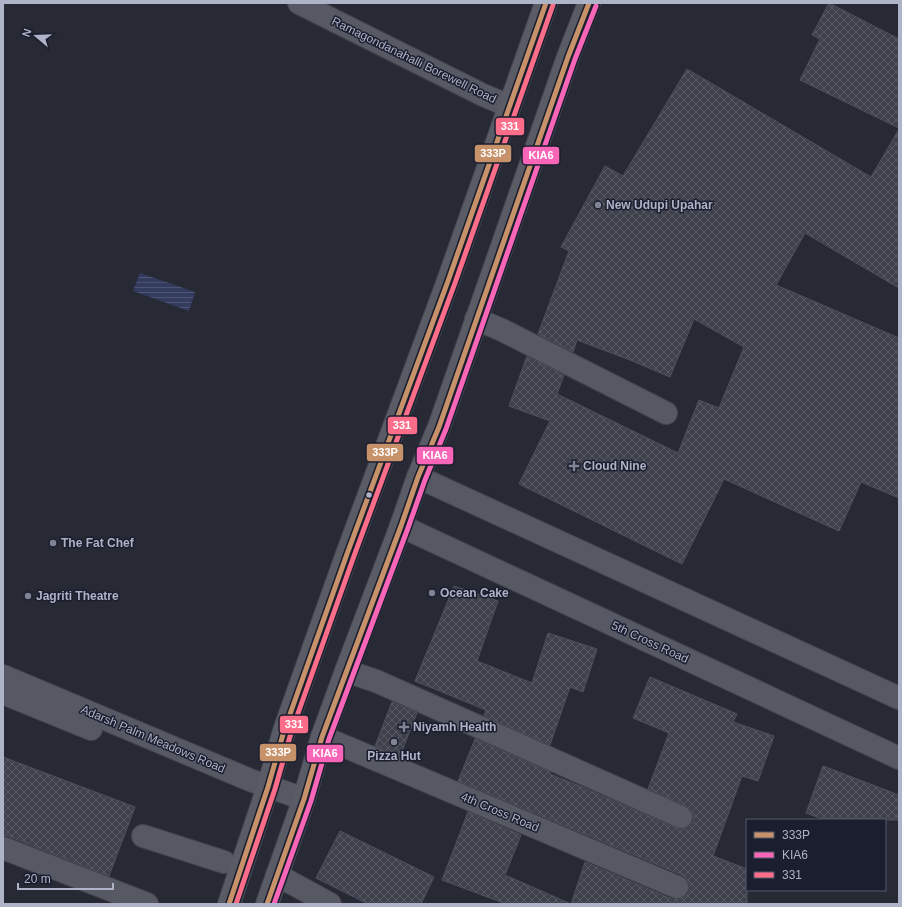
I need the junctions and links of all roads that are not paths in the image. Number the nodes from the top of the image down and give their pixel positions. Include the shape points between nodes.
1 (299, 3) edge
2 (546, 3) edge
3 (589, 3) edge
4 (509, 106) junction
5 (476, 318) junction
6 (666, 412) dead end
7 (418, 476) junction
8 (401, 526) junction
9 (346, 671) junction
10 (3, 676) edge
11 (3, 694) edge
12 (899, 698) edge
13 (322, 737) junction
14 (899, 758) edge
15 (266, 793) junction
16 (302, 805) junction
17 (681, 816) dead end
18 (143, 836) dead end
19 (3, 848) edge
20 (224, 862) dead end
21 (277, 875) junction
22 (677, 887) dead end
23 (147, 904) edge
24 (229, 904) edge
25 (266, 904) edge
26 (330, 904) edge

1 - 4 street, Ramagondanahalli Borewell Road
2 - 4 main road
3 - 5 main road
4 - 15 main road via 448,281 286,723
5 - 6 street
5 - 7 main road via 439,427
7 - 8 main road
7 - 12 street
8 - 9 main road
8 - 14 street, 5th Cross Road
9 - 13 main road
9 - 17 street via 376,681
10 - 15 street, Adarsh Palm Meadows Road
11 - 15 street, Adarsh Palm Meadows Road
13 - 16 main road
13 - 22 street, 4th Cross Road
15 - 16 street, Adarsh Palm Meadows Road
15 - 24 main road
16 - 21 main road
18 - 20 street
19 - 23 street
21 - 25 main road
21 - 26 street

